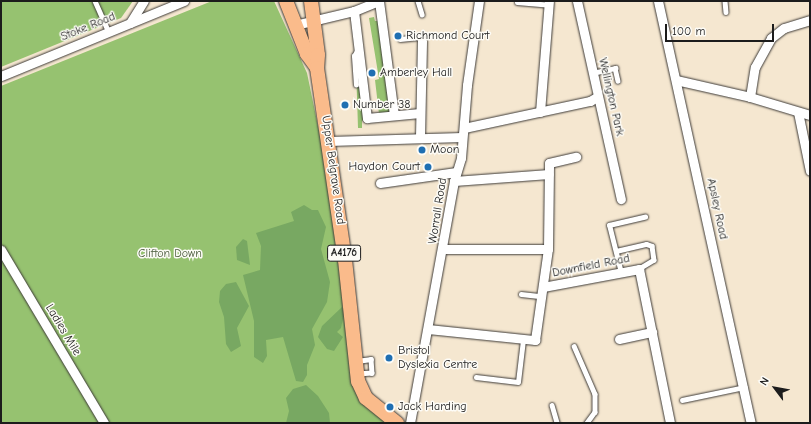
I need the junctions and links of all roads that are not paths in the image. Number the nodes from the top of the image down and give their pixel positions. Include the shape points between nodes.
1 (95, 1) edge
2 (144, 1) edge
3 (184, 1) edge
4 (286, 1) edge
5 (311, 1) edge
6 (379, 1) edge
7 (418, 1) edge
8 (480, 1) edge
9 (577, 1) edge
10 (658, 1) edge
11 (725, 1) edge
12 (517, 2) edge
13 (524, 2) edge
14 (549, 3) edge
15 (354, 11) junction
16 (726, 12) dead end
17 (422, 14) dead end
18 (810, 20) edge
19 (313, 22) junction
20 (130, 23) junction
21 (295, 25) junction
22 (109, 32) junction
23 (400, 39) dead end
24 (422, 41) joint
25 (359, 48) junction
26 (317, 68) junction
27 (592, 73) junction
28 (1, 76) edge
29 (618, 80) dead end
30 (676, 80) junction
31 (356, 85) dead end
32 (597, 97) junction
33 (750, 97) junction
34 (540, 112) junction
35 (798, 112) junction
36 (420, 113) junction
37 (394, 115) junction
38 (810, 115) edge
39 (463, 132) junction
40 (420, 137) junction
41 (329, 141) junction
42 (576, 157) dead end
43 (810, 170) edge
44 (549, 174) junction
45 (455, 176) junction
46 (380, 183) dead end
47 (621, 199) dead end
48 (645, 217) dead end
49 (444, 249) junction
50 (548, 249) junction
51 (1, 250) edge
52 (616, 251) junction
53 (639, 269) junction
54 (621, 273) junction
55 (542, 292) junction
56 (521, 294) dead end
57 (428, 329) junction
58 (652, 332) junction
59 (619, 339) dead end
60 (523, 340) junction
61 (574, 346) dead end
62 (476, 377) dead end
63 (745, 387) junction
64 (682, 400) dead end
65 (552, 405) dead end
66 (104, 423) edge
67 (397, 423) edge
68 (410, 423) edge
69 (557, 423) edge
70 (587, 423) edge
71 (670, 423) edge
72 (751, 423) edge

1 - 22 lane
2 - 20 street
3 - 20 street, Stoke Road
4 - 21 main road, Upper Belgrave Road / A4176
5 - 19 main road, Upper Belgrave Road / A4176
6 - 15 street
6 - 37 street
7 - 17 lane
8 - 39 street, Worrall Road
9 - 27 street, Wellington Park
10 - 30 street, Apsley Road
11 - 16 lane
12 - 13 lane
13 - 14 lane
14 - 34 street
15 - 19 street
15 - 25 street
18 - 33 street via 784,28 770,38 755,67
19 - 21 street
19 - 26 main road, Upper Belgrave Road / A4176
20 - 22 street, Stoke Road
21 - 26 main road, Upper Belgrave Road / A4176 via 307,54
22 - 28 street, Stoke Road
23 - 24 lane via 419,37
24 - 36 street
25 - 31 lane via 354,56
25 - 37 street via 367,118
26 - 41 main road, Upper Belgrave Road / A4176
27 - 29 lane via 615,68
27 - 32 street, Wellington Park
30 - 33 street
30 - 63 street, Apsley Road
32 - 34 street via 590,101
32 - 47 street, Wellington Park
33 - 35 street
34 - 39 street
35 - 38 street
35 - 43 street
36 - 37 street
36 - 40 street
39 - 40 street
39 - 45 street, Worrall Road
40 - 41 street
41 - 67 main road, Upper Belgrave Road / A4176 via 356,368 366,398
42 - 44 street via 549,163
44 - 45 street
44 - 50 street, Downfield Road
45 - 46 street
45 - 49 street, Worrall Road
48 - 52 lane via 610,225
49 - 50 street
49 - 57 street, Worrall Road
50 - 55 street, Downfield Road
51 - 66 street, Ladies Mile
52 - 53 lane via 646,244 652,246 654,260
52 - 54 lane
53 - 54 street, Downfield Road
53 - 58 street, Downfield Road
54 - 55 street, Downfield Road
55 - 56 lane
55 - 60 street via 535,340
57 - 60 street
57 - 68 street, Worrall Road
58 - 59 street
58 - 71 street, Downfield Road
60 - 62 lane via 518,382
61 - 70 lane via 595,394 595,412
63 - 64 lane
63 - 72 street, Apsley Road
65 - 69 lane

